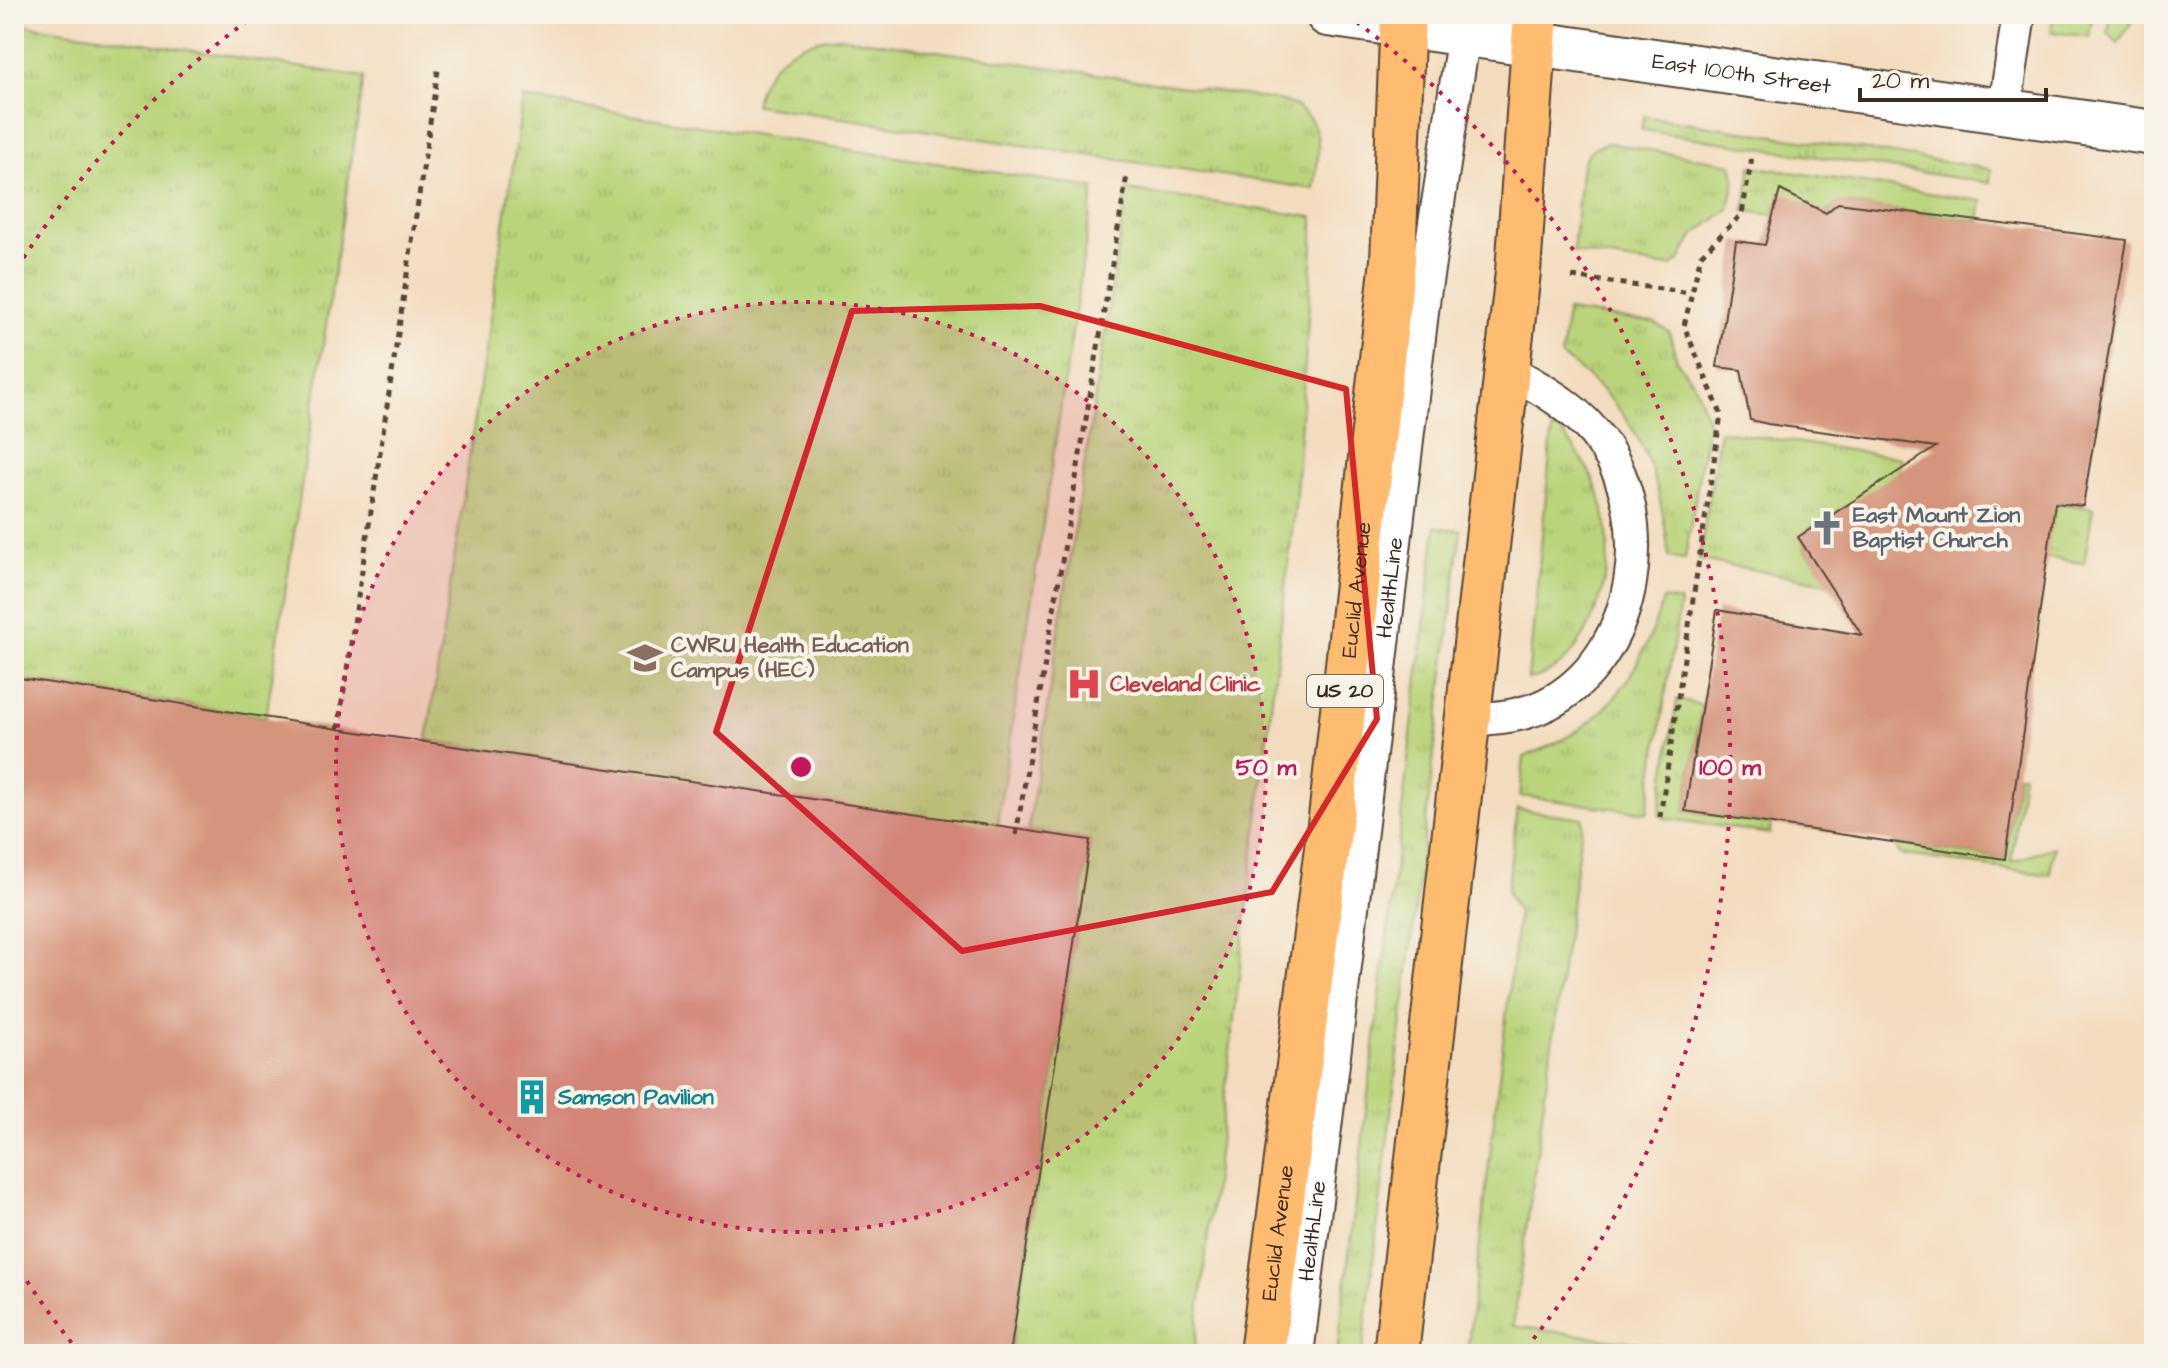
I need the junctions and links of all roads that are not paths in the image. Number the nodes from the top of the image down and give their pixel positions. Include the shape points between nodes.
1 (1328, 14) edge
2 (2019, 14) edge
3 (1403, 20) edge
4 (1466, 24) edge
5 (1536, 30) edge
6 (2004, 113) junction
7 (2154, 133) edge
8 (1508, 370) junction
9 (1468, 720) junction
10 (1262, 1354) edge
11 (1297, 1354) edge
12 (1396, 1354) edge

1 - 3 street, East 100th Street
2 - 6 lane
3 - 4 street, East 100th Street
3 - 10 main road, Euclid Avenue / US 20 via 1393,260 1332,809
4 - 5 street, East 100th Street
4 - 11 lane, HealthLine via 1424,295
5 - 6 street, East 100th Street via 1597,52
5 - 8 main road
6 - 7 street, East 100th Street
8 - 9 main road
8 - 9 lane via 1571,408 1604,445 1627,501 1633,571 1606,647 1577,684 1513,717
9 - 12 main road

